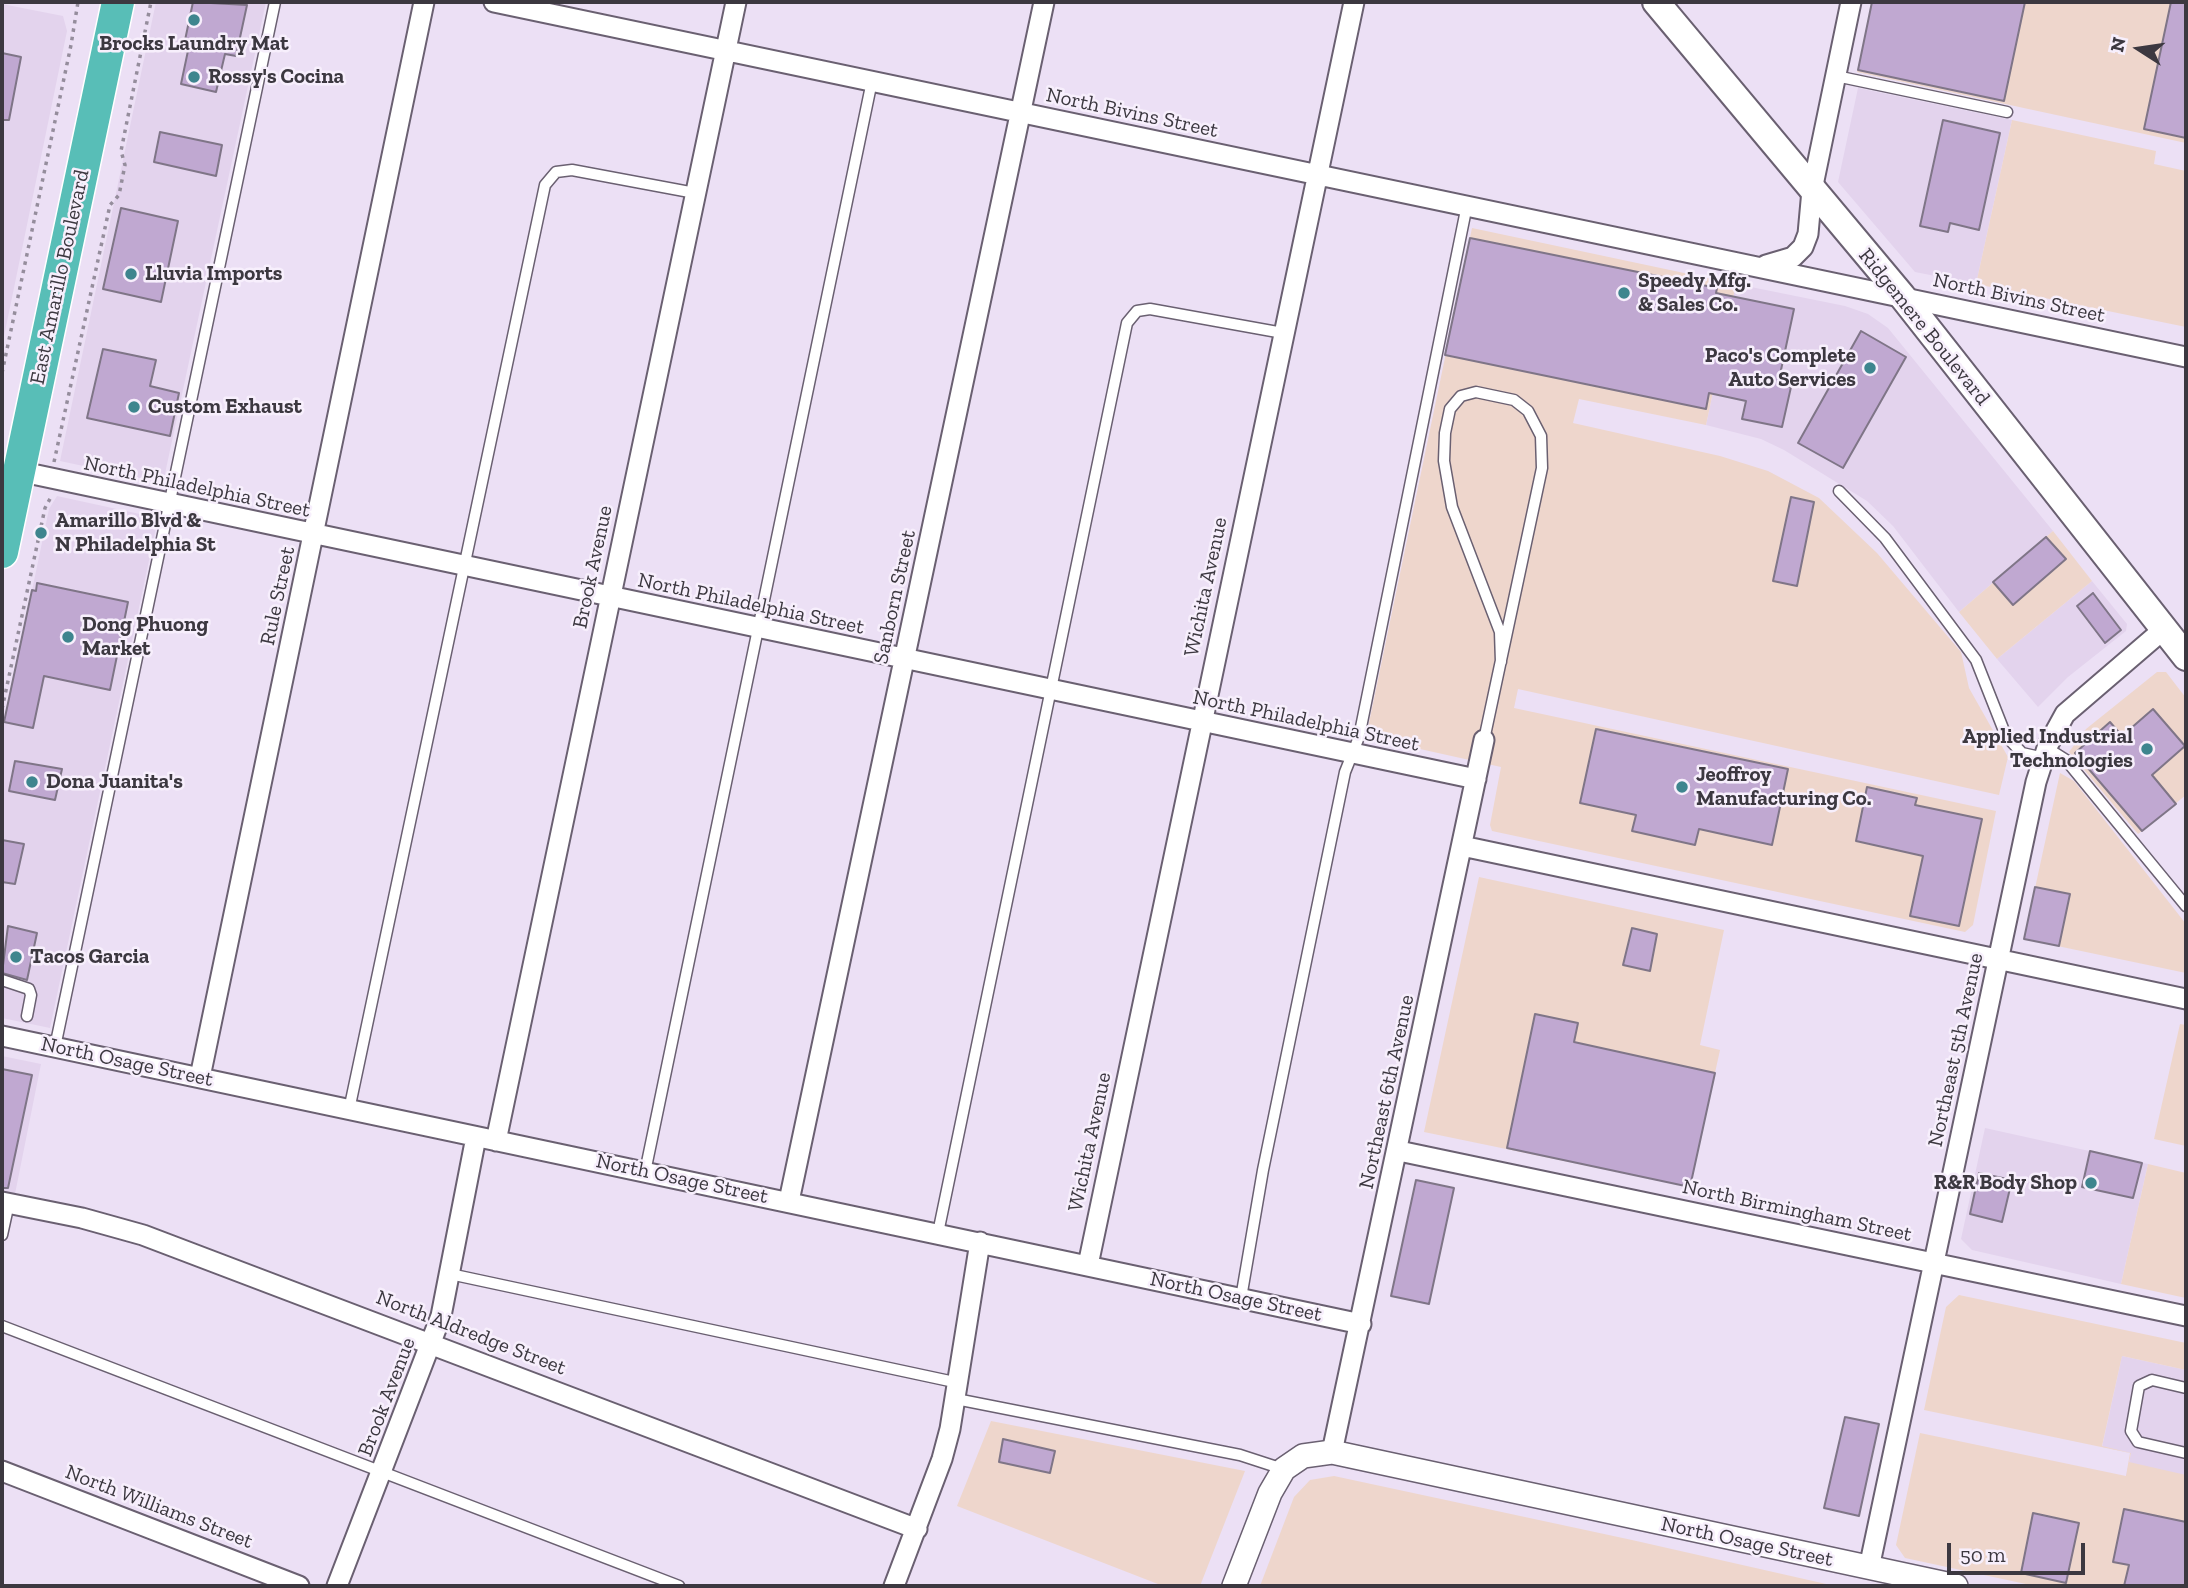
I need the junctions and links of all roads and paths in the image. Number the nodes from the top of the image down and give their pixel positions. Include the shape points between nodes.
1 (78, 2) edge
2 (115, 2) edge
3 (152, 2) edge
4 (275, 2) edge
5 (424, 2) edge
6 (494, 2) edge
7 (736, 2) edge
8 (1044, 2) edge
9 (1353, 2) edge
10 (1656, 2) edge
11 (1851, 2) edge
12 (726, 51) junction
13 (1836, 76) junction
14 (872, 81) junction
15 (1021, 112) junction
16 (2007, 112) dead end
17 (1318, 176) junction
18 (1812, 190) junction
19 (695, 193) junction
20 (1467, 204) junction
21 (1760, 266) junction
22 (1902, 296) junction
23 (1283, 333) junction
24 (2186, 357) edge
25 (2, 373) edge
26 (54, 463) dead end
27 (18, 471) junction
28 (1839, 491) dead end
29 (52, 496) dead end
30 (168, 505) junction
31 (314, 535) junction
32 (2, 552) edge
33 (463, 566) junction
34 (610, 597) junction
35 (758, 629) junction
36 (2164, 629) junction
37 (2186, 657) edge
38 (905, 660) junction
39 (1501, 662) junction
40 (1051, 691) junction
41 (2, 709) edge
42 (1201, 723) junction
43 (1484, 740) joint
44 (2045, 753) junction
45 (1351, 754) junction
46 (1476, 779) junction
47 (1461, 846) junction
48 (2186, 906) edge
49 (1998, 961) junction
50 (2, 980) edge
51 (2186, 999) edge
52 (27, 1016) dead end
53 (2, 1037) edge
54 (55, 1047) junction
55 (200, 1077) junction
56 (349, 1110) junction
57 (476, 1137) junction
58 (496, 1141) junction
59 (1399, 1151) junction
60 (645, 1172) junction
61 (789, 1201) junction
62 (5, 1203) edge
63 (938, 1233) junction
64 (2, 1235) edge
65 (980, 1242) junction
66 (1935, 1264) junction
67 (1088, 1265) junction
68 (450, 1274) junction
69 (1241, 1298) junction
70 (2186, 1317) edge
71 (1361, 1324) junction
72 (2, 1326) edge
73 (433, 1342) junction
74 (2186, 1388) edge
75 (957, 1391) junction
76 (1332, 1452) junction
77 (2186, 1453) edge
78 (1284, 1469) junction
79 (2, 1471) edge
80 (383, 1471) junction
81 (917, 1529) junction
82 (1869, 1568) junction
83 (1923, 1583) edge
84 (299, 1586) edge
85 (337, 1586) edge
86 (679, 1586) edge
87 (894, 1586) edge
88 (1234, 1586) edge
89 (1956, 1586) edge

1 - 25 path
2 - 27 highway, East Amarillo Boulevard
3 - 26 path via 121,151 125,165 119,195 110,205
4 - 30 lane
5 - 31 street, Rule Street
6 - 12 street, North Bivins Street
7 - 12 street, Brook Avenue
8 - 15 street, Sanborn Street
9 - 17 street, Wichita Avenue
10 - 18 main road, Ridgemere Boulevard
11 - 13 street
12 - 14 street, North Bivins Street
12 - 19 street, Brook Avenue
13 - 16 lane
13 - 18 street
14 - 15 street, North Bivins Street
14 - 35 lane
15 - 17 street, North Bivins Street
15 - 38 street, Sanborn Street
17 - 20 street, North Bivins Street
17 - 23 street, Wichita Avenue
18 - 21 street via 1803,247 1782,263
18 - 22 main road, Ridgemere Boulevard
19 - 33 lane via 572,170 556,172 545,185
19 - 34 street, Brook Avenue
20 - 21 street, North Bivins Street
20 - 45 lane via 1359,737
21 - 22 street, North Bivins Street
22 - 24 street, North Bivins Street
22 - 36 main road, Ridgemere Boulevard
23 - 40 lane via 1150,309 1136,311 1127,323
23 - 42 street, Wichita Avenue
27 - 30 street, North Philadelphia Street
27 - 32 highway, East Amarillo Boulevard
28 - 44 lane via 1885,538 1976,660 2006,736 2022,753
29 - 41 path via 45,508
30 - 31 street, North Philadelphia Street
30 - 54 lane
31 - 33 street, North Philadelphia Street
31 - 55 street, Rule Street
33 - 34 street, North Philadelphia Street
33 - 56 lane
34 - 35 street, North Philadelphia Street
34 - 58 street, Brook Avenue
35 - 38 street, North Philadelphia Street
35 - 60 lane
36 - 37 main road, Ridgemere Boulevard
36 - 44 street, Northeast 5th Avenue via 2065,714
38 - 40 street, North Philadelphia Street
38 - 61 street, Sanborn Street
39 - 39 lane via 1542,468 1541,436 1528,411 1514,400 1476,392 1461,396 1450,409 1444,461 1452,507 1500,632
39 - 43 lane
40 - 42 street, North Philadelphia Street
40 - 63 lane
42 - 45 street, North Philadelphia Street
42 - 67 street, Wichita Avenue
43 - 46 street, Northeast 6th Avenue
44 - 48 lane via 2066,760
44 - 49 street, Northeast 5th Avenue
45 - 46 street, North Philadelphia Street
45 - 69 lane via 1263,1171
46 - 47 street, Northeast 6th Avenue
47 - 49 street
47 - 59 street, Northeast 6th Avenue
49 - 51 street
49 - 66 street, Northeast 5th Avenue
50 - 52 lane via 29,989
53 - 54 street, North Osage Street
54 - 55 street, North Osage Street
55 - 56 street, North Osage Street
56 - 57 street, North Osage Street
57 - 58 street, North Osage Street
57 - 68 street, Brook Avenue
58 - 60 street, North Osage Street
59 - 66 street, North Birmingham Street
59 - 71 street, Northeast 6th Avenue
60 - 61 street, North Osage Street
61 - 63 street, North Osage Street
62 - 64 lane
62 - 73 street, North Aldredge Street via 142,1235
63 - 65 street, North Osage Street
65 - 67 street, North Osage Street
65 - 75 street
66 - 70 street, North Birmingham Street
66 - 82 street, Northeast 5th Avenue
67 - 69 street, North Osage Street
68 - 73 street, Brook Avenue
68 - 75 lane
69 - 71 street, North Osage Street
71 - 76 street, Northeast 6th Avenue
72 - 80 lane
73 - 80 street, Brook Avenue
73 - 81 street, North Aldredge Street
74 - 77 lane via 2152,1380 2140,1386 2131,1431 2138,1442
75 - 78 lane
75 - 81 street via 942,1459
76 - 78 street via 1303,1456
76 - 82 street, North Osage Street
78 - 88 street
79 - 84 street, North Williams Street
80 - 85 street, Brook Avenue
80 - 86 lane
81 - 87 street
82 - 83 street, North Osage Street
83 - 89 street, North Osage Street

